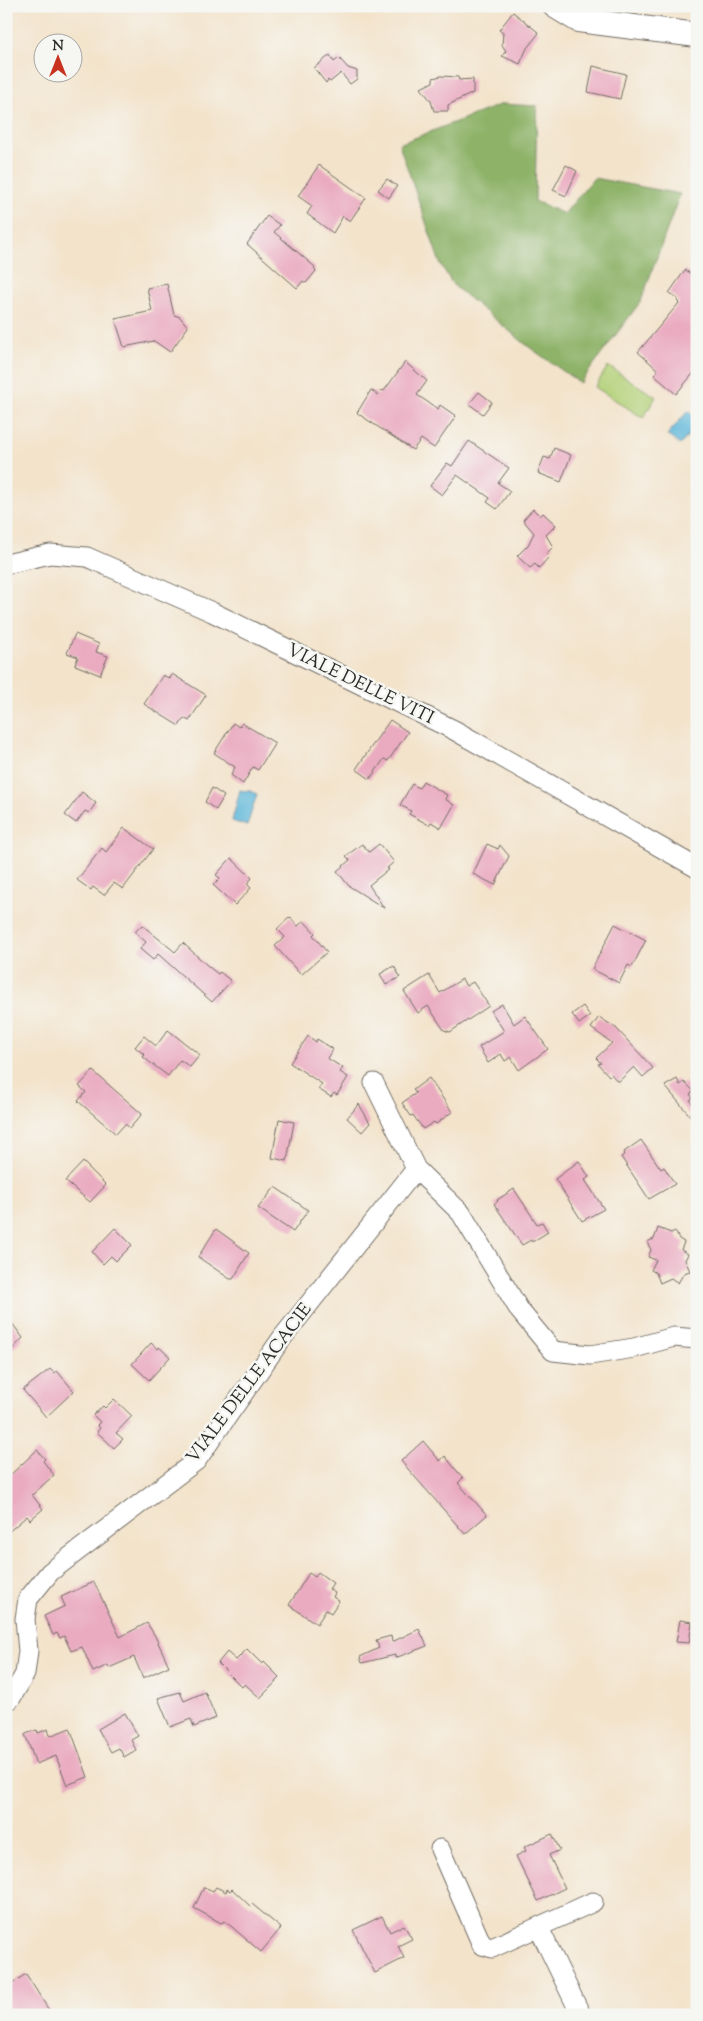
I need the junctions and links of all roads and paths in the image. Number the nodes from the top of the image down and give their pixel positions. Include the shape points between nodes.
1 (555, 6) edge
2 (697, 35) edge
3 (10, 567) edge
4 (697, 868) edge
5 (374, 1083) dead end
6 (416, 1169) junction
7 (697, 1339) edge
8 (6, 1702) edge
9 (440, 1849) dead end
10 (593, 1902) dead end
11 (539, 1928) junction
12 (581, 2015) edge

1 - 2 street via 578,20
3 - 4 street, VIALE DELLE VITI via 50,554 87,557 212,612 454,730
5 - 6 street
6 - 7 street via 461,1213 520,1311 553,1351 590,1355 674,1337
6 - 8 street, VIALE DELLE ACACIE via 282,1338 196,1462 50,1572 28,1599 25,1674
9 - 11 street via 482,1945 492,1948
10 - 11 street
11 - 12 street

